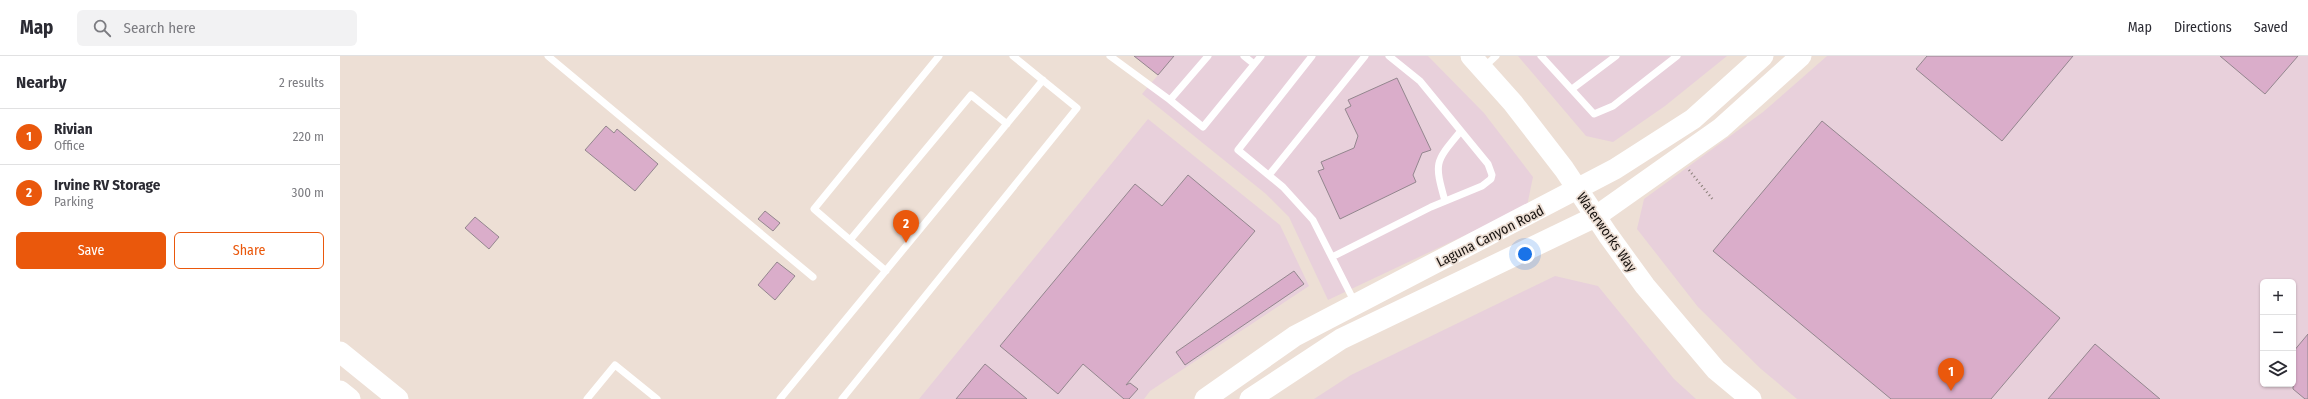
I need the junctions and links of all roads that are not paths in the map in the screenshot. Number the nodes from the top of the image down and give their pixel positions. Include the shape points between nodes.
1 (548, 56) edge
2 (939, 56) edge
3 (1013, 56) edge
4 (1110, 56) edge
5 (1208, 56) edge
6 (1244, 56) edge
7 (1261, 56) edge
8 (1312, 56) edge
9 (1365, 56) edge
10 (1389, 56) edge
11 (1542, 56) edge
12 (1616, 56) edge
13 (1677, 56) edge
14 (1763, 56) edge
15 (1801, 56) edge
16 (1483, 60) edge
17 (1254, 64) junction
18 (1043, 80) junction
19 (1572, 89) junction
20 (1170, 100) junction
21 (1007, 124) junction
22 (1460, 132) junction
23 (1269, 175) junction
24 (1578, 191) junction
25 (1445, 201) junction
26 (1595, 217) junction
27 (850, 240) junction
28 (1332, 257) junction
29 (886, 271) junction
30 (814, 277) dead end
31 (1356, 305) junction
32 (340, 352) edge
33 (340, 391) edge
34 (589, 398) edge
35 (350, 399) edge
36 (398, 399) edge
37 (656, 399) edge
38 (780, 399) edge
39 (842, 399) edge
40 (1205, 399) edge
41 (1250, 399) edge
42 (1751, 399) edge

1 - 30 lane
2 - 27 lane via 814,209
3 - 18 lane
4 - 20 lane
5 - 20 lane
6 - 17 lane
7 - 17 lane
8 - 23 lane via 1238,150
9 - 23 lane
10 - 22 lane via 1420,81
11 - 19 lane
12 - 19 lane
13 - 19 lane via 1613,106 1594,114
14 - 24 main road, Laguna Canyon Road via 1693,119
15 - 26 main road, Laguna Canyon Road via 1721,128
16 - 24 main road, Waterworks Way
17 - 20 lane via 1203,127
18 - 21 lane
18 - 39 lane via 1077,108
21 - 27 lane via 971,95
21 - 29 lane
22 - 25 lane via 1440,156 1437,171
22 - 25 lane via 1488,164 1492,175 1482,186
23 - 28 lane via 1313,220
24 - 26 main road, Waterworks Way
24 - 31 main road, Laguna Canyon Road
25 - 28 lane
26 - 41 main road, Laguna Canyon Road via 1341,340
26 - 42 main road, Waterworks Way via 1645,286 1716,370
27 - 29 lane
28 - 31 lane
29 - 38 lane
31 - 40 main road, Laguna Canyon Road via 1295,336
32 - 36 main road
33 - 35 main road
34 - 37 lane via 615,365

